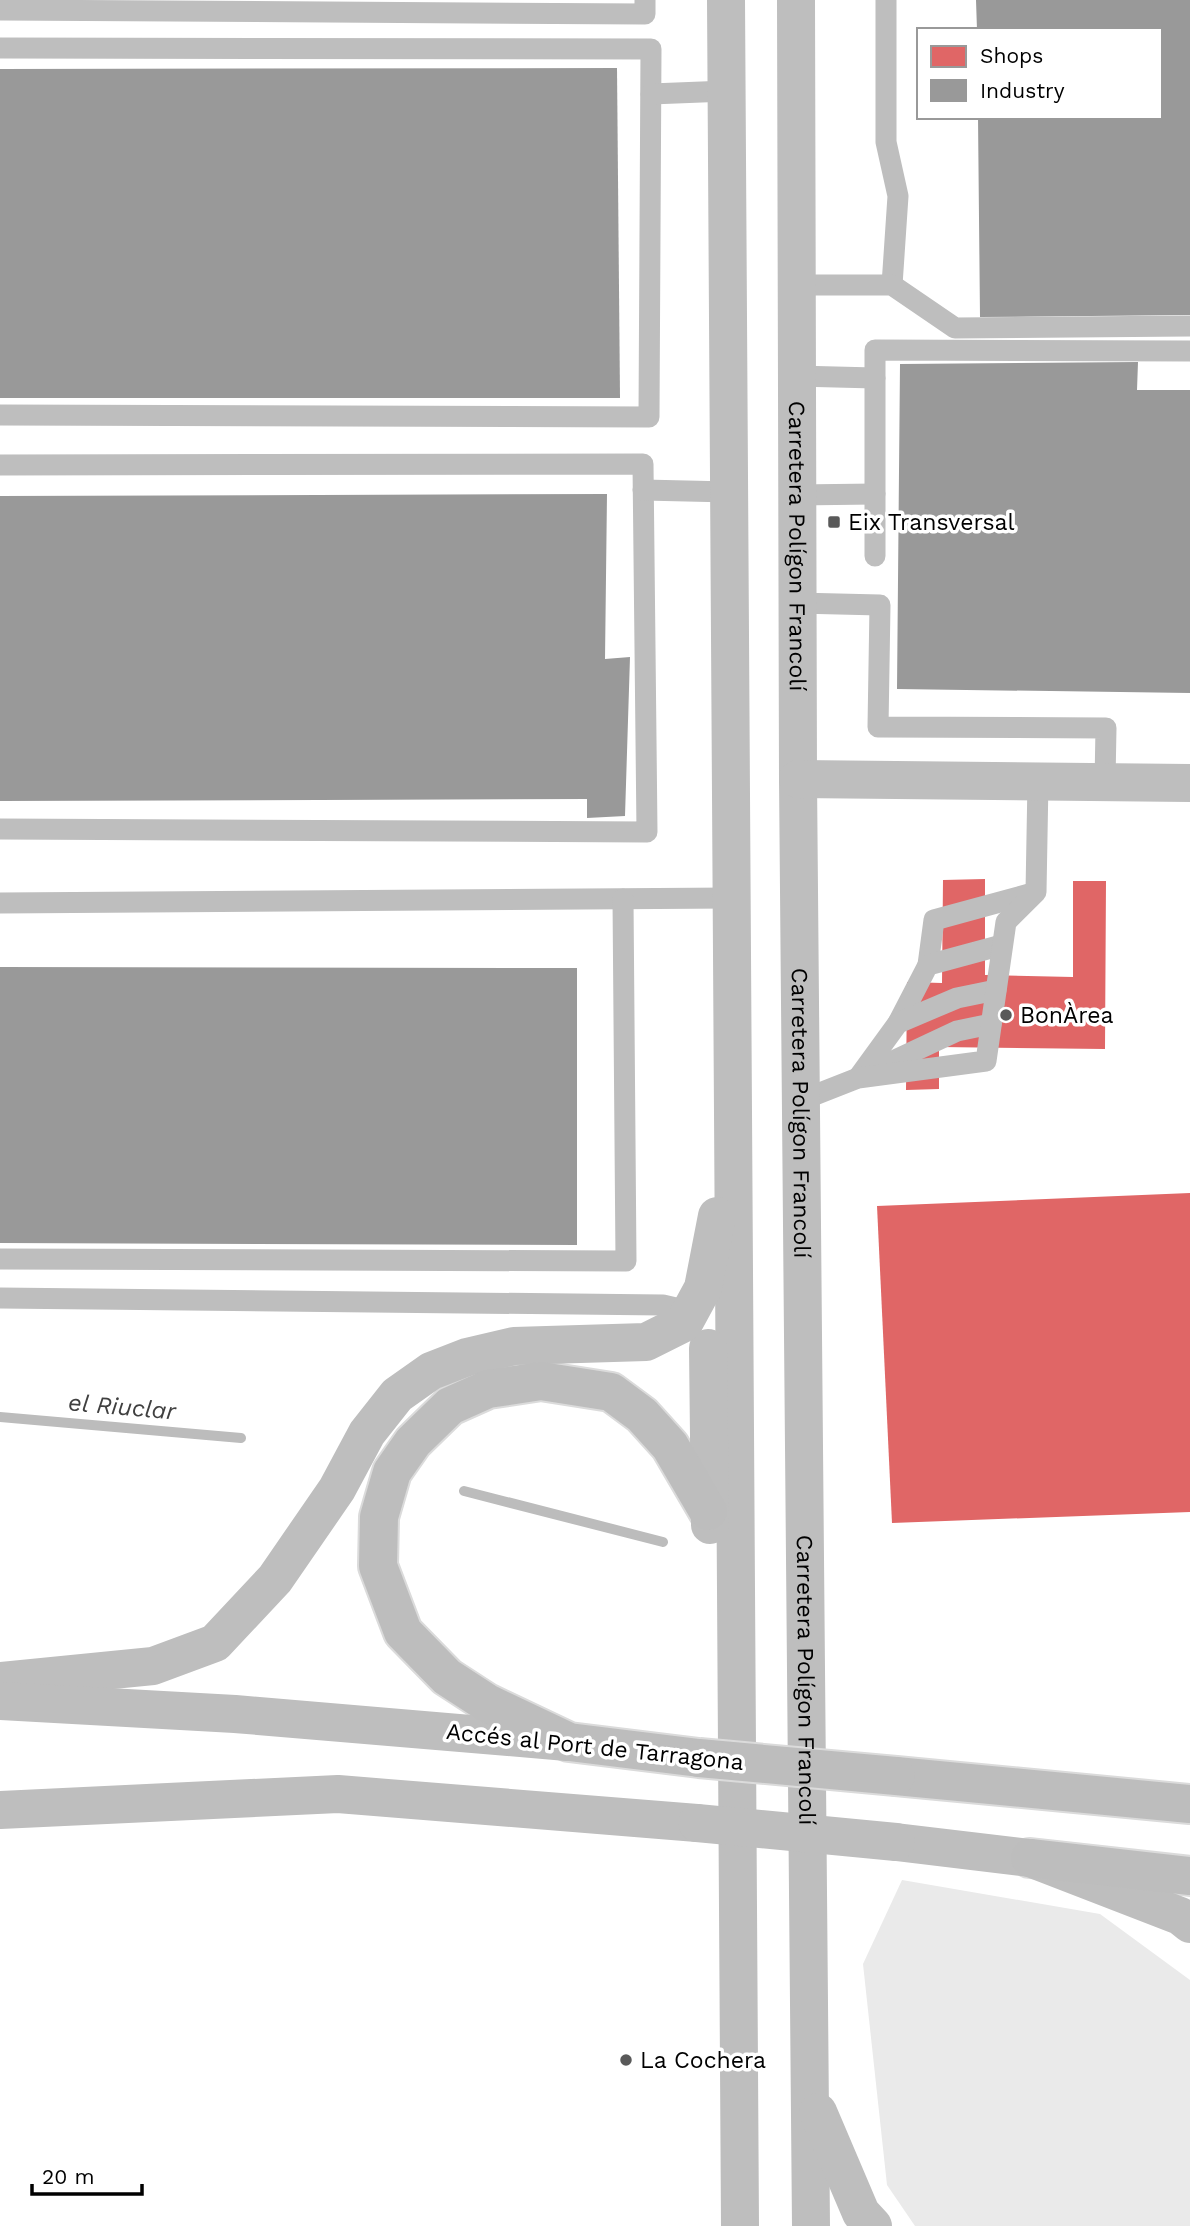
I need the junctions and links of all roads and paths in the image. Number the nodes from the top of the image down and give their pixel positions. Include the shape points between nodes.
1 (645, 0) edge
2 (726, 0) edge
3 (796, 0) edge
4 (886, 0) edge
5 (0, 10) edge
6 (0, 48) edge
7 (727, 91) junction
8 (651, 94) junction
9 (796, 285) junction
10 (892, 285) junction
11 (1190, 326) edge
12 (1190, 351) edge
13 (796, 376) junction
14 (875, 378) junction
15 (0, 415) edge
16 (0, 465) edge
17 (643, 490) junction
18 (730, 492) junction
19 (875, 494) junction
20 (796, 495) junction
21 (875, 556) dead end
22 (797, 603) junction
23 (798, 779) junction
24 (1038, 781) junction
25 (1105, 782) junction
26 (1190, 783) edge
27 (0, 829) edge
28 (1036, 892) junction
29 (732, 898) junction
30 (623, 899) junction
31 (0, 903) edge
32 (1002, 944) junction
33 (928, 965) junction
34 (996, 990) junction
35 (898, 1023) junction
36 (991, 1024) junction
37 (858, 1078) junction
38 (802, 1100) junction
39 (733, 1138) junction
40 (0, 1259) edge
41 (0, 1298) edge
42 (693, 1312) junction
43 (708, 1511) junction
44 (738, 1659) junction
45 (0, 1681) edge
46 (0, 1702) edge
47 (569, 1742) junction
48 (1190, 1804) edge
49 (0, 1810) edge
50 (1030, 1858) junction
51 (1190, 1875) edge
52 (1190, 1924) edge
53 (810, 2095) junction
54 (740, 2226) edge
55 (811, 2226) edge
56 (873, 2226) edge

1 - 5 lane via 645,14
2 - 7 street
3 - 9 street, Carretera Polígon Francolí
4 - 10 lane via 886,142 898,196
6 - 8 lane via 651,49
7 - 8 lane
7 - 18 street
8 - 15 lane via 649,417
9 - 10 lane
9 - 13 street, Carretera Polígon Francolí
10 - 11 lane via 955,328
12 - 14 lane via 875,349
13 - 14 lane
13 - 20 street, Carretera Polígon Francolí
14 - 19 lane
16 - 17 lane via 643,464
17 - 18 lane
17 - 27 lane via 647,832
18 - 29 street
19 - 20 lane
19 - 21 lane
20 - 22 street, Carretera Polígon Francolí
22 - 23 street, Carretera Polígon Francolí
22 - 25 lane via 880,605 878,727 1106,728
23 - 24 street
23 - 38 street, Carretera Polígon Francolí
24 - 25 street
24 - 28 lane
25 - 26 street
28 - 32 lane via 1006,922
28 - 33 lane via 934,920
29 - 30 lane
29 - 39 street
30 - 31 lane
30 - 40 lane via 626,1261
32 - 33 lane
32 - 34 lane
33 - 35 lane
34 - 35 lane via 957,998
34 - 36 lane
35 - 37 lane
36 - 37 lane via 957,1031
36 - 37 lane via 986,1061
37 - 38 lane
38 - 53 street, Carretera Polígon Francolí
39 - 42 street via 703,1288
39 - 44 street
41 - 42 lane via 663,1305
42 - 43 street via 708,1336
42 - 45 street via 684,1323 646,1342 514,1346 431,1371 397,1395 367,1433 337,1489 275,1579 215,1643 153,1666
43 - 44 street
43 - 47 highway via 670,1446 642,1415 611,1392 541,1381 488,1389 450,1406 413,1442 393,1472 379,1517 378,1566 403,1632 447,1677 487,1703
44 - 54 street
46 - 47 street, Accés al Port de Tarragona via 235,1714
47 - 48 highway, Accés al Port de Tarragona, bridge
49 - 50 street, bridge via 338,1794 697,1823
50 - 51 highway
50 - 52 street via 1180,1916
53 - 55 street, Carretera Polígon Francolí
53 - 56 street via 861,2213

